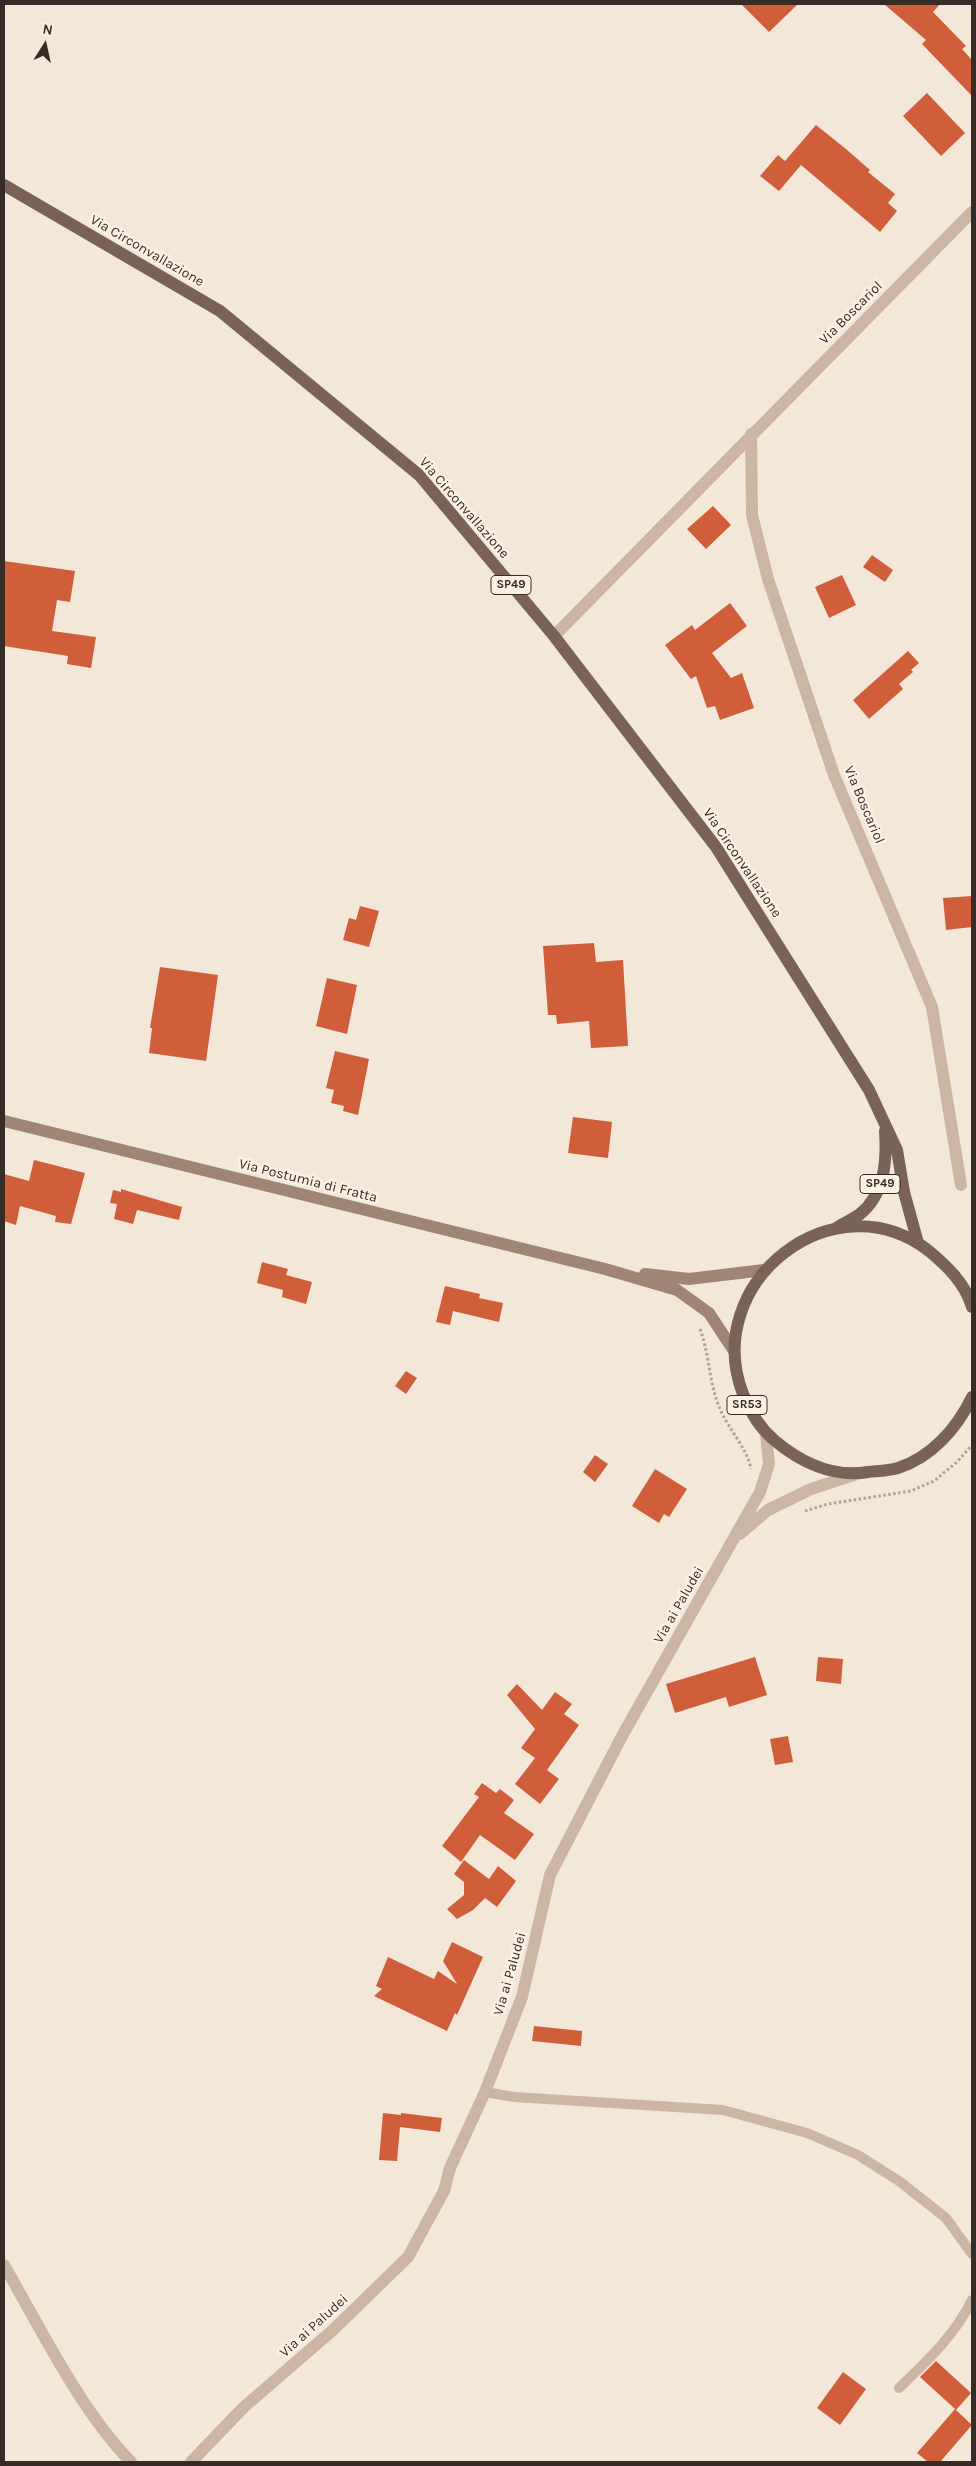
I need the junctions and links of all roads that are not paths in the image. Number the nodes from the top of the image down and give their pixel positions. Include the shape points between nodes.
1 (4, 185) edge
2 (972, 212) edge
3 (751, 434) junction
4 (554, 636) junction
5 (884, 1119) junction
6 (4, 1121) edge
7 (961, 1185) dead end
8 (833, 1230) junction
9 (918, 1243) junction
10 (605, 1269) junction
11 (764, 1270) junction
12 (972, 1307) edge
13 (734, 1351) junction
14 (972, 1396) edge
15 (967, 1414) edge
16 (766, 1434) junction
17 (857, 1474) junction
18 (734, 1538) junction
19 (486, 2092) junction
20 (972, 2254) edge
21 (4, 2265) edge
22 (972, 2300) edge
23 (899, 2388) dead end
24 (131, 2462) edge
25 (191, 2462) edge

1 - 4 main road, Via Circonvallazione / SP49 via 220,311 419,475
2 - 3 street, Via Boscariol
3 - 4 street, Via Boscariol
3 - 7 street, Via Boscariol via 752,515 768,579 834,775 932,1007
4 - 5 main road, Via Circonvallazione / SP49 via 716,847
5 - 8 main road, Via Circonvallazione / SP49 via 885,1172 874,1196 860,1214
5 - 9 main road, Via Circonvallazione / SP49 via 897,1150
6 - 10 main road, Via Postumia di Fratta / SR53
8 - 9 main road, SR53 via 862,1227 891,1232
8 - 11 main road, SR53 via 807,1238
9 - 12 main road, SR53 via 948,1266 969,1296
10 - 11 main road, Via Postumia di Fratta / SR53 via 689,1279
10 - 13 main road, Via Postumia di Fratta / SR53 via 677,1290 709,1313
11 - 13 main road, SR53 via 747,1295 737,1322
13 - 16 main road, SR53 via 738,1381 746,1402
14 - 15 main road, SR53
15 - 17 main road, SR53 via 934,1448 898,1468
16 - 17 main road, SR53 via 792,1455 823,1469
16 - 18 street, Via ai Paludei via 769,1464 760,1492
17 - 18 street via 811,1489 768,1510
18 - 19 street, Via ai Paludei via 622,1736 550,1875 522,1997
19 - 20 lane via 514,2097 723,2110 807,2133 858,2155 900,2181 946,2218
19 - 25 street, Via ai Paludei via 450,2168 444,2191 408,2257 333,2330 244,2407
21 - 24 street via 73,2383 114,2444
22 - 23 lane via 964,2318 936,2352

